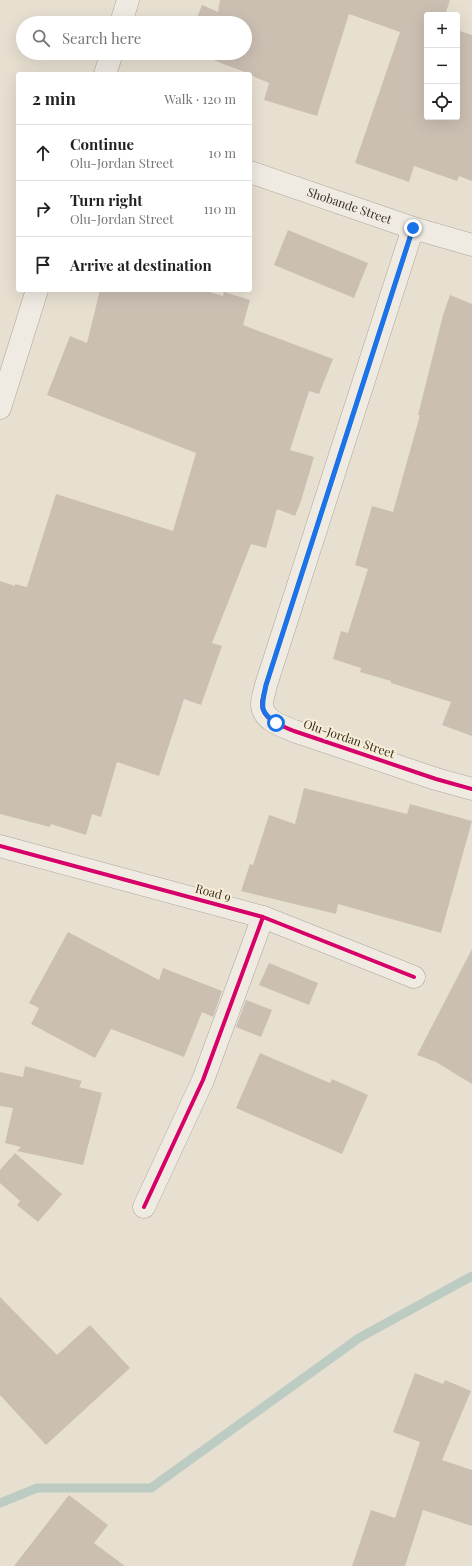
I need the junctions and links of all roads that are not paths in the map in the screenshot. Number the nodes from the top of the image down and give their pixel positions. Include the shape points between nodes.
1 (128, 0) edge
2 (123, 16) edge
3 (110, 60) edge
4 (106, 72) edge
5 (252, 173) edge
6 (413, 228) junction
7 (472, 245) edge
8 (36, 292) edge
9 (0, 408) edge
10 (472, 789) edge
11 (0, 846) edge
12 (263, 916) junction
13 (414, 976) dead end
14 (144, 1207) dead end

1 - 2 street
3 - 4 street
5 - 6 street, Shobande Street
6 - 7 street, Shobande Street
6 - 10 street, Olu-Jordan Street via 266,685 262,705 266,716 288,728
8 - 9 street
11 - 12 street, Road 9
12 - 13 street, Road 9
12 - 14 street via 203,1080

